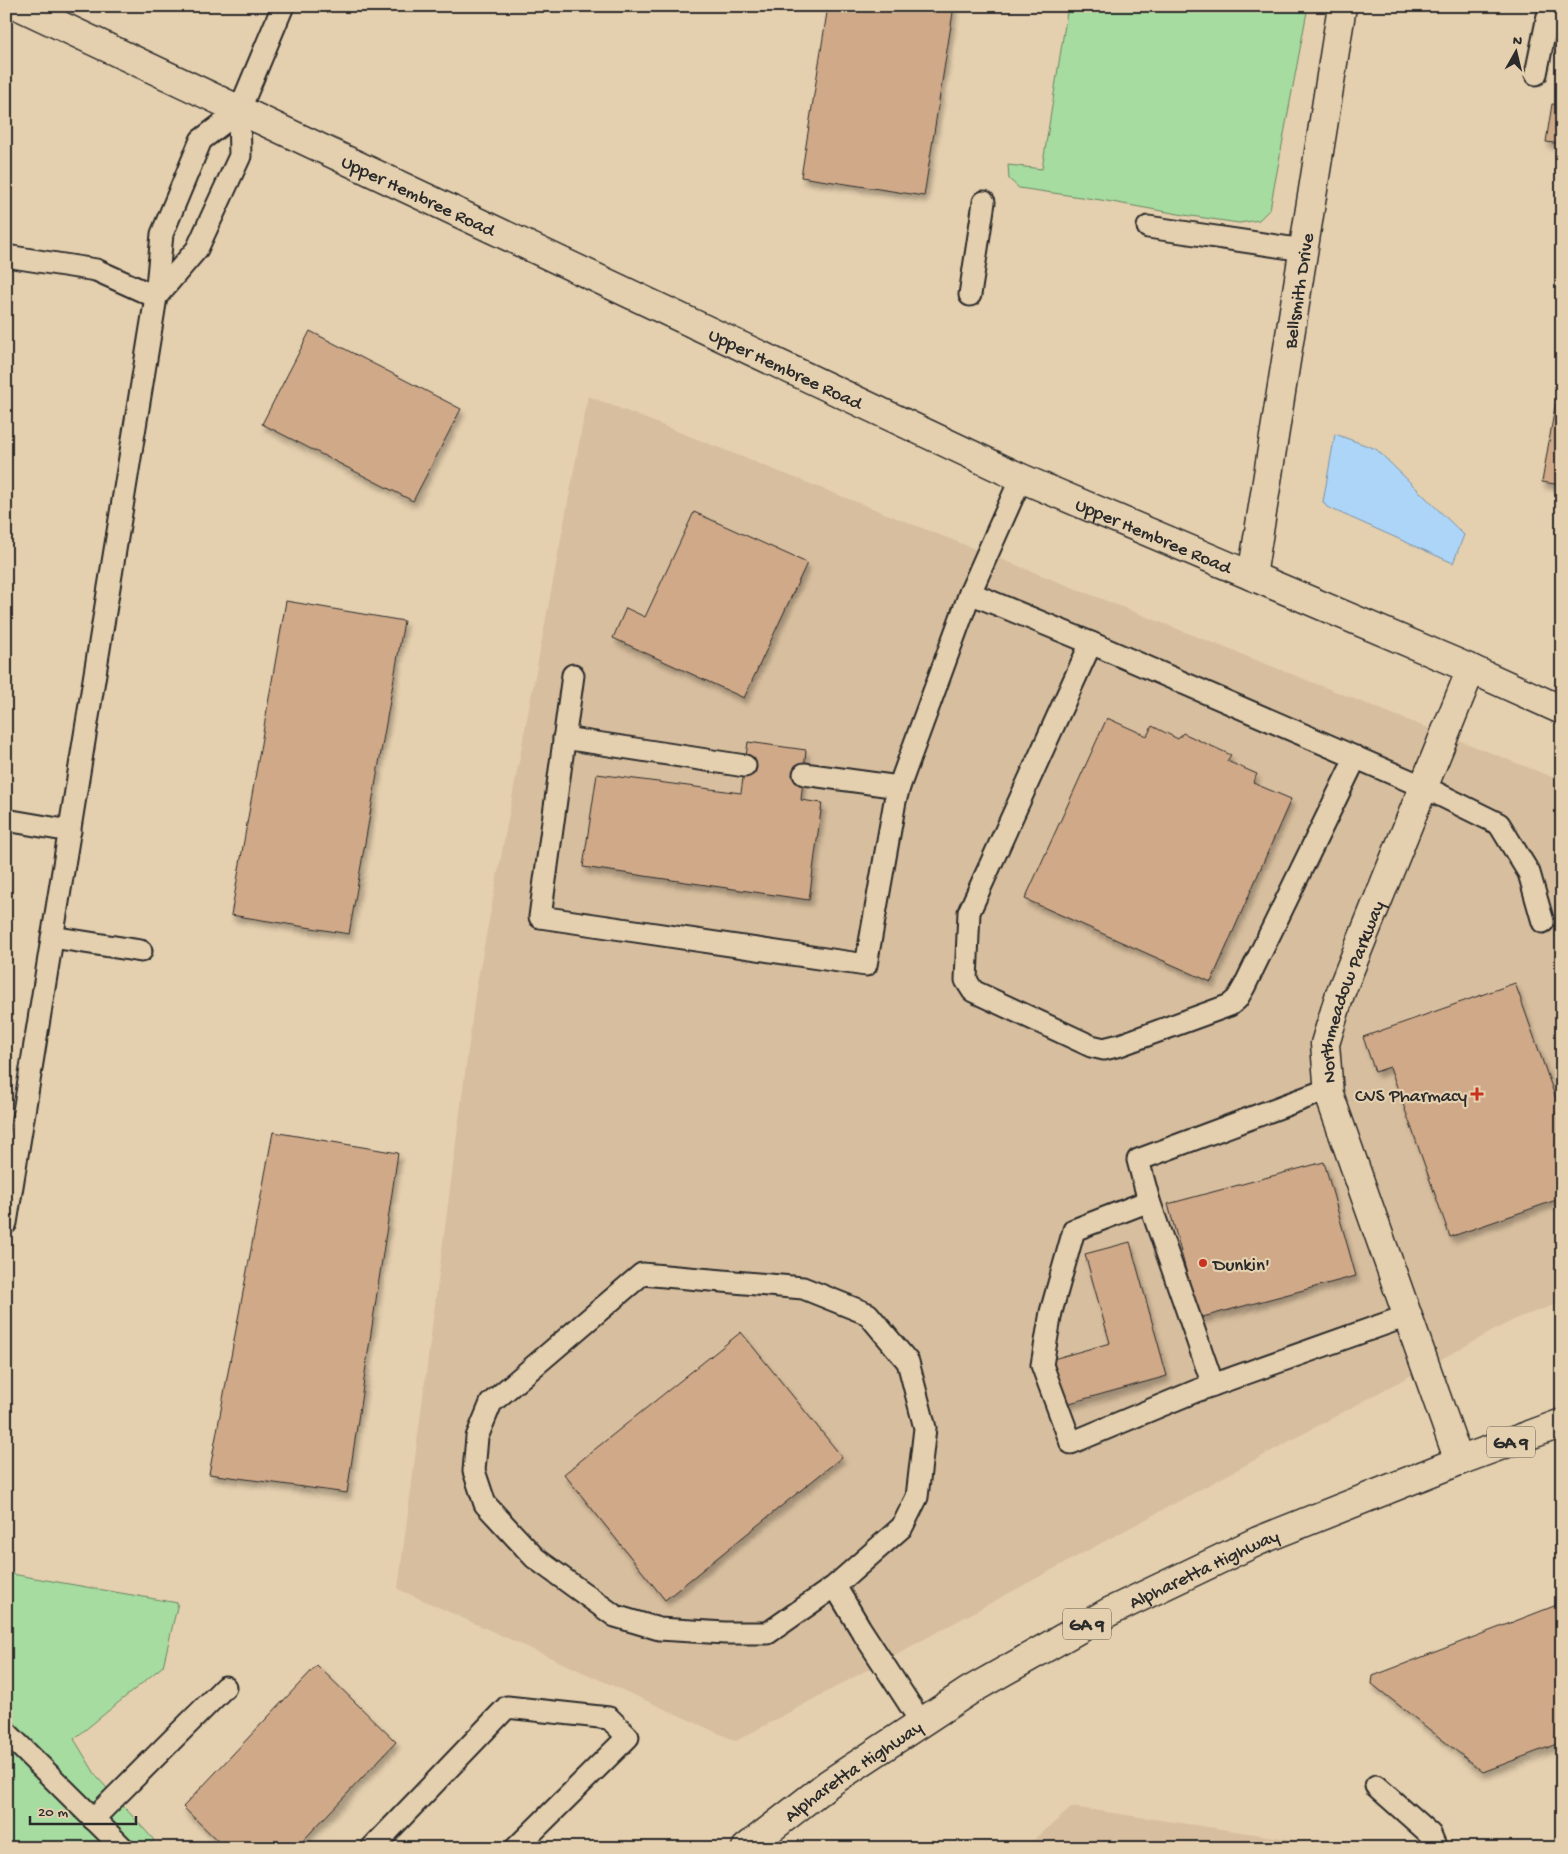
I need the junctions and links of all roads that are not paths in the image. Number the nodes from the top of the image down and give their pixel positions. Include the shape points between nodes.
1 (19, 6) edge
2 (283, 6) edge
3 (1342, 6) edge
4 (1550, 6) edge
5 (1536, 74) dead end
6 (240, 111) junction
7 (984, 202) dead end
8 (1148, 227) dead end
9 (1304, 250) junction
10 (6, 256) edge
11 (970, 295) dead end
12 (156, 297) junction
13 (1021, 478) junction
14 (1252, 576) junction
15 (970, 592) junction
16 (1091, 643) junction
17 (1471, 669) junction
18 (573, 675) dead end
19 (1562, 710) edge
20 (564, 738) junction
21 (1356, 757) junction
22 (745, 766) dead end
23 (804, 774) dead end
24 (899, 787) junction
25 (1424, 787) junction
26 (6, 820) edge
27 (70, 831) junction
28 (1543, 922) dead end
29 (52, 938) junction
30 (141, 951) dead end
31 (1329, 1089) junction
32 (1149, 1200) junction
33 (6, 1222) edge
34 (1407, 1316) junction
35 (1212, 1385) junction
36 (1562, 1423) edge
37 (1459, 1461) junction
38 (835, 1586) junction
39 (225, 1687) dead end
40 (921, 1722) junction
41 (6, 1732) edge
42 (1376, 1786) dead end
43 (93, 1819) junction
44 (123, 1848) edge
45 (372, 1848) edge
46 (516, 1848) edge
47 (746, 1848) edge
48 (1436, 1848) edge

1 - 6 main road, Upper Hembree Road
2 - 6 lane
3 - 9 main road, Bellsmith Drive
4 - 5 lane
6 - 12 lane via 240,156 197,249
6 - 12 lane via 201,140 162,234
6 - 13 main road, Upper Hembree Road
7 - 11 lane
8 - 9 lane
9 - 14 main road, Bellsmith Drive
10 - 12 lane via 96,270
12 - 27 lane
13 - 14 main road, Upper Hembree Road
13 - 15 lane
14 - 17 main road, Upper Hembree Road
15 - 16 lane
15 - 24 lane
16 - 21 lane
16 - 21 lane via 969,912 966,980 973,991 1091,1046 1104,1049 1120,1045 1230,1005 1237,999
17 - 19 main road, Upper Hembree Road
17 - 25 main road, Northmeadow Parkway
18 - 20 lane
20 - 22 lane
20 - 24 lane via 540,917 856,964 866,965
21 - 25 lane
23 - 24 lane
25 - 28 lane via 1499,824 1529,873
25 - 31 main road, Northmeadow Parkway via 1340,994 1325,1044
26 - 27 lane
27 - 29 lane
29 - 30 lane
29 - 33 lane
31 - 32 lane via 1138,1160
31 - 34 main road, Northmeadow Parkway
32 - 35 lane
32 - 35 lane via 1074,1230 1051,1312 1042,1365 1071,1443
34 - 35 lane
34 - 37 main road, Northmeadow Parkway
36 - 37 main road, Alpharetta Highway / GA 9
37 - 40 main road, Alpharetta Highway / GA 9 via 1258,1541 1109,1612 969,1691
38 - 38 lane via 902,1527 917,1497 925,1428 908,1362 868,1314 803,1288 642,1274 491,1403 477,1437 474,1471 485,1504 535,1558 615,1616 659,1629 768,1633
38 - 40 lane
39 - 43 lane
40 - 47 main road, Alpharetta Highway / GA 9 via 828,1784
41 - 43 lane
42 - 48 lane via 1430,1834
43 - 44 lane
45 - 46 lane via 507,1707 609,1718 628,1737

